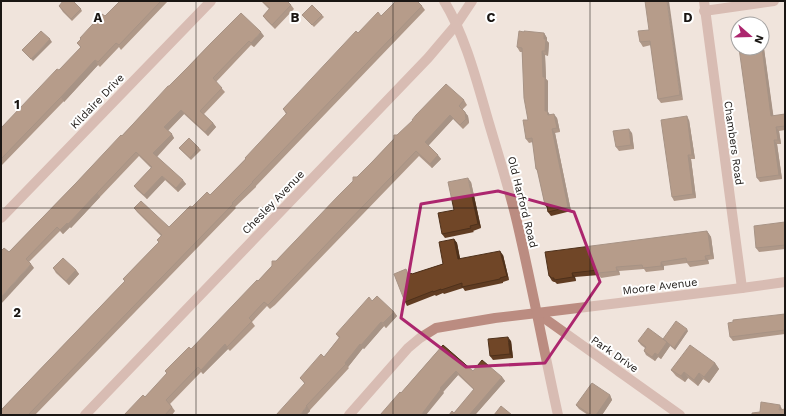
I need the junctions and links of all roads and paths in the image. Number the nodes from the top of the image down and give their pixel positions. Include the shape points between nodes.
1 (211, 1) edge
2 (444, 1) edge
3 (472, 1) edge
4 (774, 1) edge
5 (704, 6) edge
6 (456, 25) junction
7 (1, 218) edge
8 (785, 282) edge
9 (742, 288) junction
10 (537, 313) junction
11 (85, 415) edge
12 (349, 415) edge
13 (558, 415) edge
14 (680, 415) edge

1 - 7 street, Kildaire Drive
2 - 6 street, Old Harford Road
3 - 6 street, Chesley Avenue
4 - 5 street
5 - 9 street, Chambers Road
6 - 10 street, Old Harford Road via 481,95 506,182
6 - 11 street, Chesley Avenue via 422,64
8 - 9 street, Moore Avenue
9 - 10 street, Moore Avenue
10 - 12 street, Moore Avenue via 436,328 408,348
10 - 13 street, Old Harford Road
10 - 14 street, Park Drive

